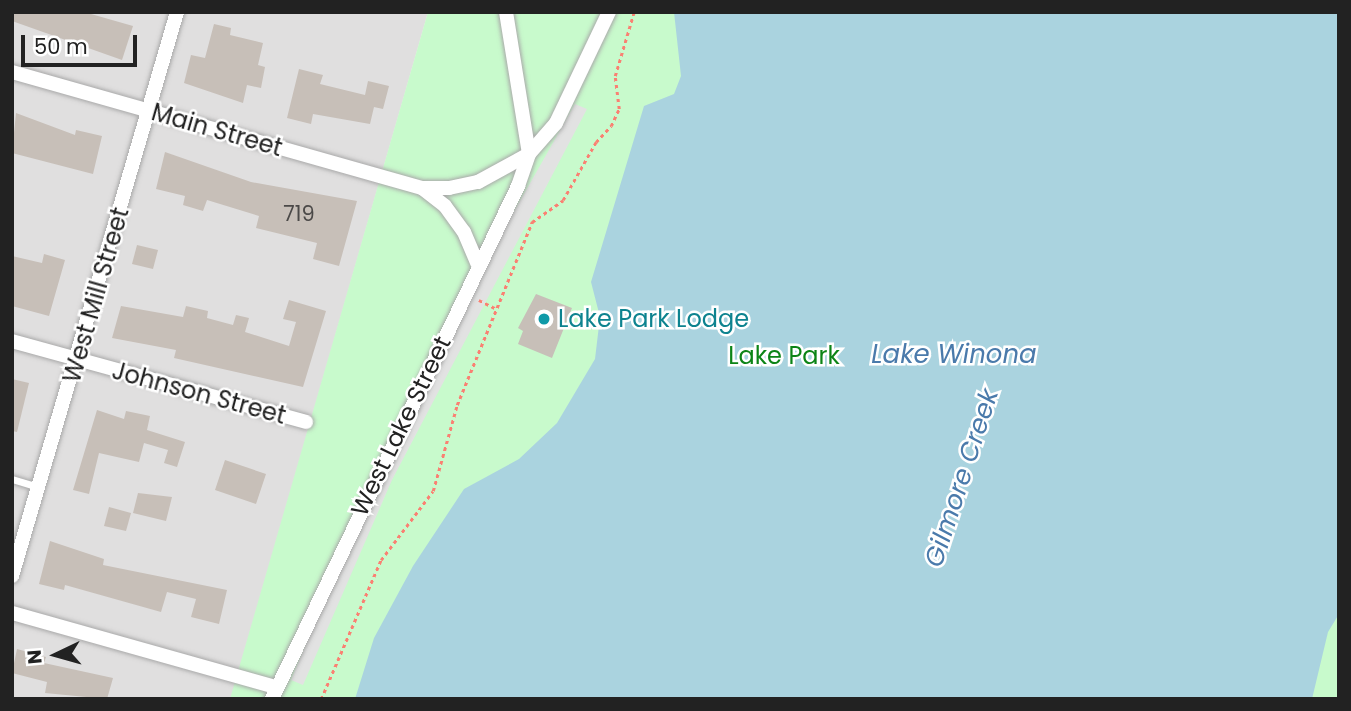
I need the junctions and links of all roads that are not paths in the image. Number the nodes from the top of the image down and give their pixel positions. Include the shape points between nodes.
1 (177, 12) edge
2 (506, 12) edge
3 (609, 12) edge
4 (12, 72) edge
5 (150, 111) junction
6 (528, 154) junction
7 (422, 188) junction
8 (477, 263) junction
9 (12, 341) edge
10 (77, 360) junction
11 (306, 422) dead end
12 (12, 479) edge
13 (39, 487) junction
14 (12, 576) edge
15 (12, 612) edge
16 (274, 693) edge

1 - 5 street, West Mill Street
2 - 6 street
3 - 6 street via 556,123
4 - 5 street, Main Street
5 - 7 street, Main Street
5 - 10 street, West Mill Street
6 - 7 street, Main Street via 478,182
6 - 8 street, West Lake Street via 499,228
7 - 8 street, Main Street via 445,206 464,232
8 - 16 street, West Lake Street
9 - 10 street, Johnson Street
10 - 11 street, Johnson Street
10 - 13 street, West Mill Street
12 - 13 lane
13 - 14 street, West Mill Street
15 - 16 street

